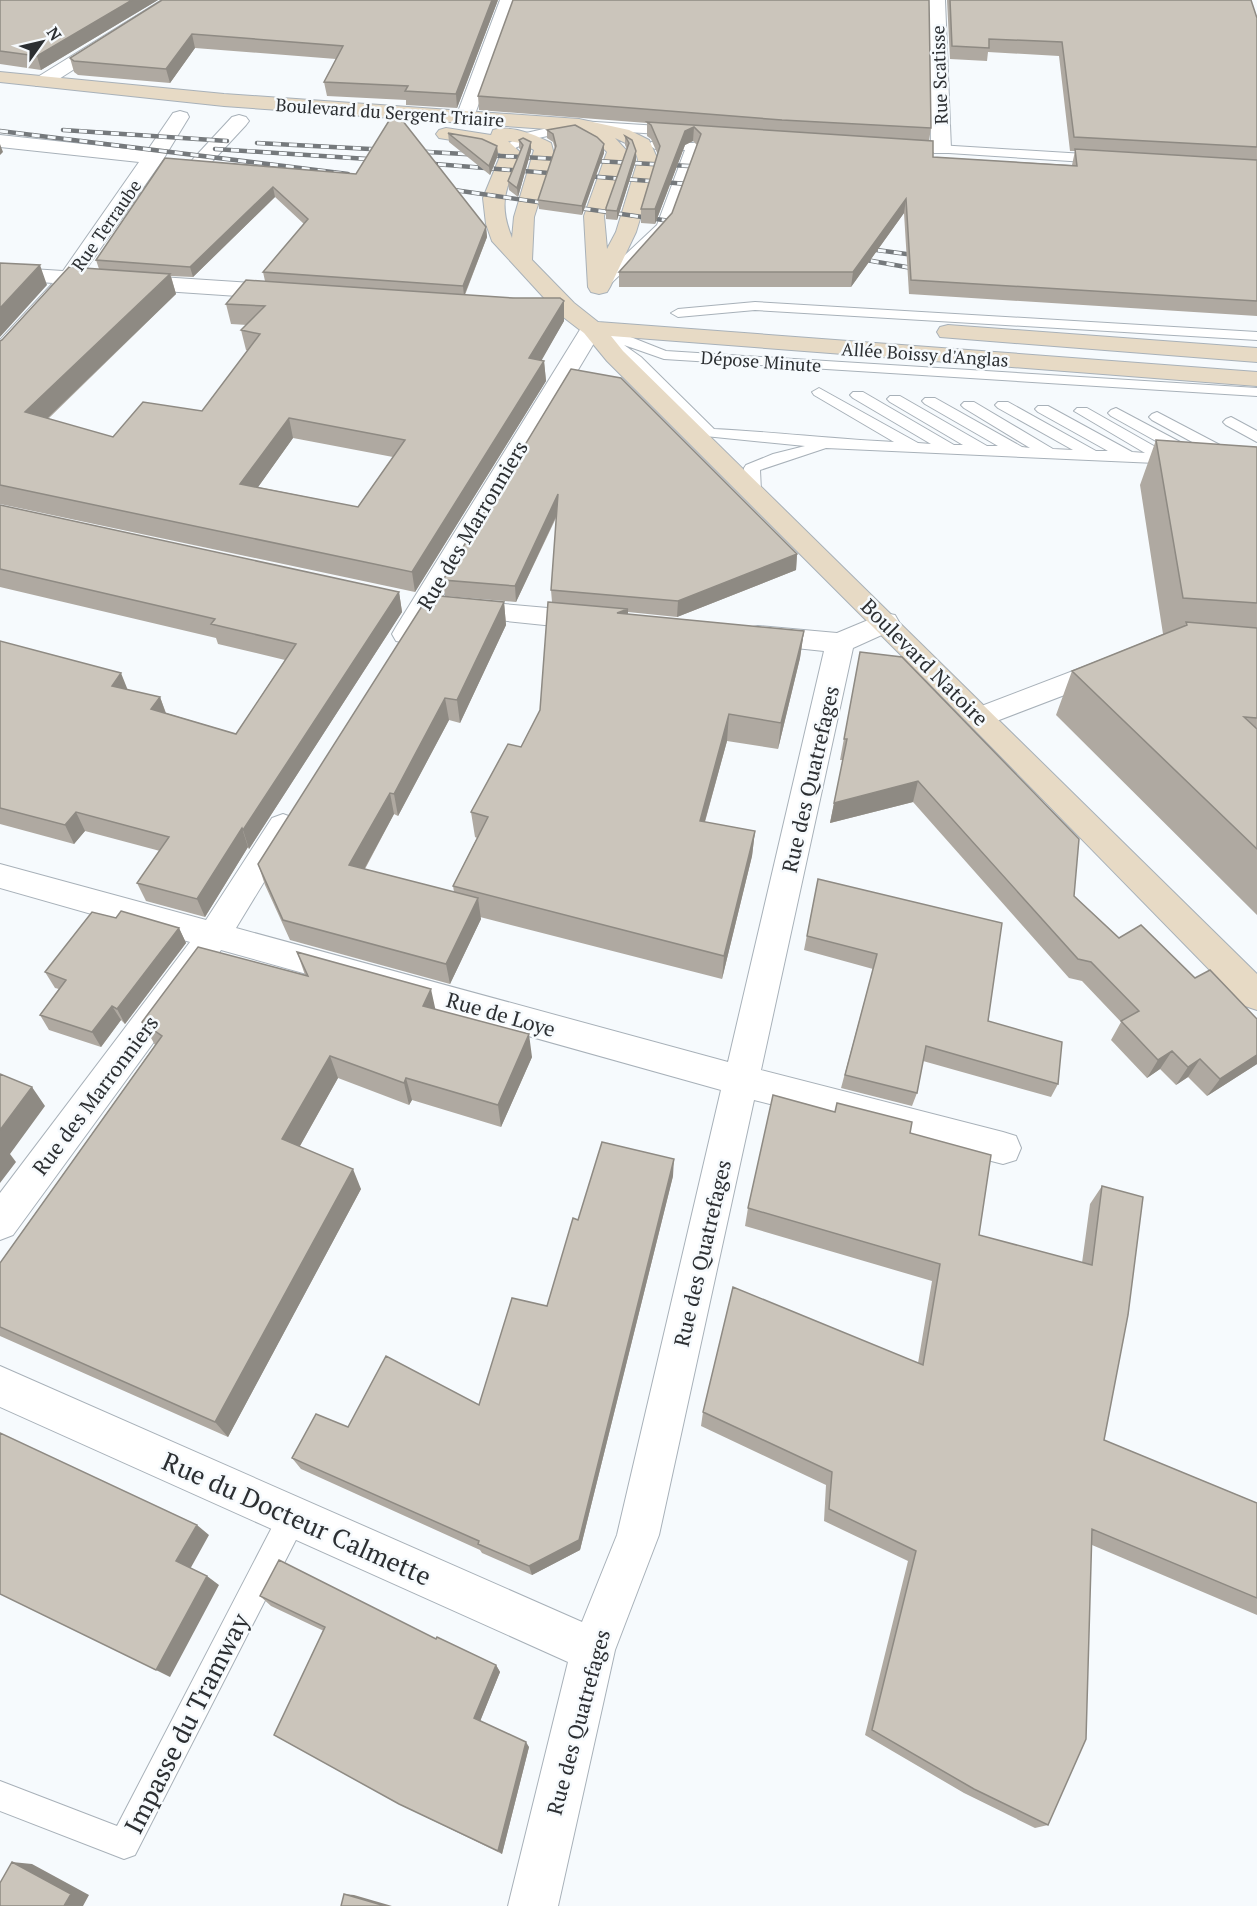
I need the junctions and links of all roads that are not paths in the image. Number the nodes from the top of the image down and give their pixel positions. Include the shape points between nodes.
1 (174, 0) edge
2 (508, 0) edge
3 (937, 0) edge
4 (0, 77) edge
5 (42, 82) junction
6 (158, 114) dead end
7 (180, 117) junction
8 (465, 117) junction
9 (239, 121) junction
10 (262, 122) dead end
11 (579, 125) junction
12 (687, 132) edge
13 (423, 133) dead end
14 (707, 133) edge
15 (530, 138) junction
16 (606, 140) junction
17 (0, 141) edge
18 (642, 144) junction
19 (692, 147) junction
20 (907, 147) edge
21 (941, 149) junction
22 (153, 158) junction
23 (1112, 160) edge
24 (200, 163) edge
25 (521, 260) junction
26 (0, 273) edge
27 (70, 277) junction
28 (304, 294) edge
29 (535, 308) edge
30 (566, 308) junction
31 (596, 308) junction
32 (657, 311) junction
33 (1257, 336) edge
34 (0, 354) edge
35 (1257, 355) edge
36 (1257, 380) edge
37 (819, 392) dead end
38 (1257, 392) edge
39 (858, 395) dead end
40 (895, 399) dead end
41 (930, 400) dead end
42 (969, 405) dead end
43 (1003, 405) dead end
44 (1043, 409) dead end
45 (1082, 411) dead end
46 (1116, 413) dead end
47 (1157, 417) dead end
48 (1193, 420) dead end
49 (1231, 423) dead end
50 (831, 444) junction
51 (915, 448) junction
52 (951, 449) junction
53 (984, 450) junction
54 (1249, 450) edge
55 (1019, 452) junction
56 (1050, 453) junction
57 (1095, 455) junction
58 (1131, 457) junction
59 (1165, 458) junction
60 (1202, 460) junction
61 (753, 491) junction
62 (412, 604) junction
63 (885, 622) junction
64 (624, 624) edge
65 (730, 633) edge
66 (840, 643) junction
67 (392, 656) edge
68 (1133, 658) edge
69 (981, 717) junction
70 (296, 805) edge
71 (0, 876) edge
72 (214, 935) junction
73 (1257, 996) edge
74 (742, 1082) junction
75 (1003, 1148) dead end
76 (0, 1223) edge
77 (0, 1386) edge
78 (293, 1516) junction
79 (593, 1650) junction
80 (0, 1796) edge
81 (532, 1906) edge

1 - 5 street
2 - 8 street
3 - 21 street, Rue Scatisse
4 - 5 main road, Boulevard du Sergent Triaire
5 - 8 main road, Boulevard du Sergent Triaire
6 - 7 main road, Boulevard du Sergent Triaire
7 - 9 main road, Boulevard du Sergent Triaire
7 - 22 street, Rue Terraube
8 - 11 main road, Boulevard du Sergent Triaire
9 - 10 main road, Boulevard du Sergent Triaire
9 - 24 street
11 - 12 lane, Boulevard du Sergent Triaire
11 - 15 lane
11 - 16 main road
11 - 18 main road via 622,134
13 - 15 main road, Boulevard du Sergent Triaire via 489,140
14 - 19 lane via 737,140
15 - 16 lane
15 - 25 main road via 544,147 544,154 524,217
15 - 25 main road, Boulevard Natoire via 512,153 493,201 503,241
16 - 18 lane
16 - 31 main road via 616,151 594,216
17 - 22 street
18 - 19 lane
18 - 31 main road via 648,160 626,232
19 - 31 lane via 663,226
20 - 21 lane
21 - 23 lane
22 - 27 street, Rue Terraube
25 - 30 main road, Boulevard Natoire
26 - 27 street
27 - 28 street
27 - 34 street, Rue Terraube
29 - 30 street
30 - 31 main road, Boulevard Natoire
31 - 32 main road, Allée Boissy d'Anglas
31 - 36 main road, Allée Boissy d'Anglas
31 - 38 lane, Dépose Minute via 664,355
31 - 50 lane, Boulevard Natoire via 636,360 710,433
31 - 61 main road, Boulevard Natoire via 615,356
31 - 62 street, Rue des Marronniers
32 - 33 lane via 755,306
32 - 35 main road, Allée Boissy d'Anglas
37 - 51 lane
39 - 52 lane
40 - 53 lane
41 - 55 lane
42 - 56 lane
43 - 57 lane
44 - 58 lane
45 - 59 lane
46 - 60 lane
47 - 54 lane
48 - 54 lane
49 - 54 lane
50 - 51 lane
50 - 61 lane via 752,468
51 - 52 lane
52 - 53 lane
53 - 55 lane
54 - 60 lane
55 - 56 lane
56 - 57 lane
57 - 58 lane
58 - 59 lane
59 - 60 lane
61 - 63 main road, Boulevard Natoire
62 - 64 street
62 - 67 street, Rue des Marronniers
63 - 66 street
63 - 69 main road, Boulevard Natoire
65 - 66 street
66 - 74 street, Rue des Quatrefages
68 - 69 street
69 - 73 main road, Boulevard Natoire
70 - 72 street, Rue des Marronniers
71 - 72 street, Rue de Loye
72 - 74 street, Rue de Loye
72 - 76 street, Rue des Marronniers
74 - 75 street, Rue de Loye
74 - 79 street, Rue des Quatrefages via 638,1535
77 - 78 street, Rue du Docteur Calmette
78 - 79 street, Rue du Docteur Calmette
78 - 80 lane, Impasse du Tramway via 123,1844
79 - 81 street, Rue des Quatrefages

